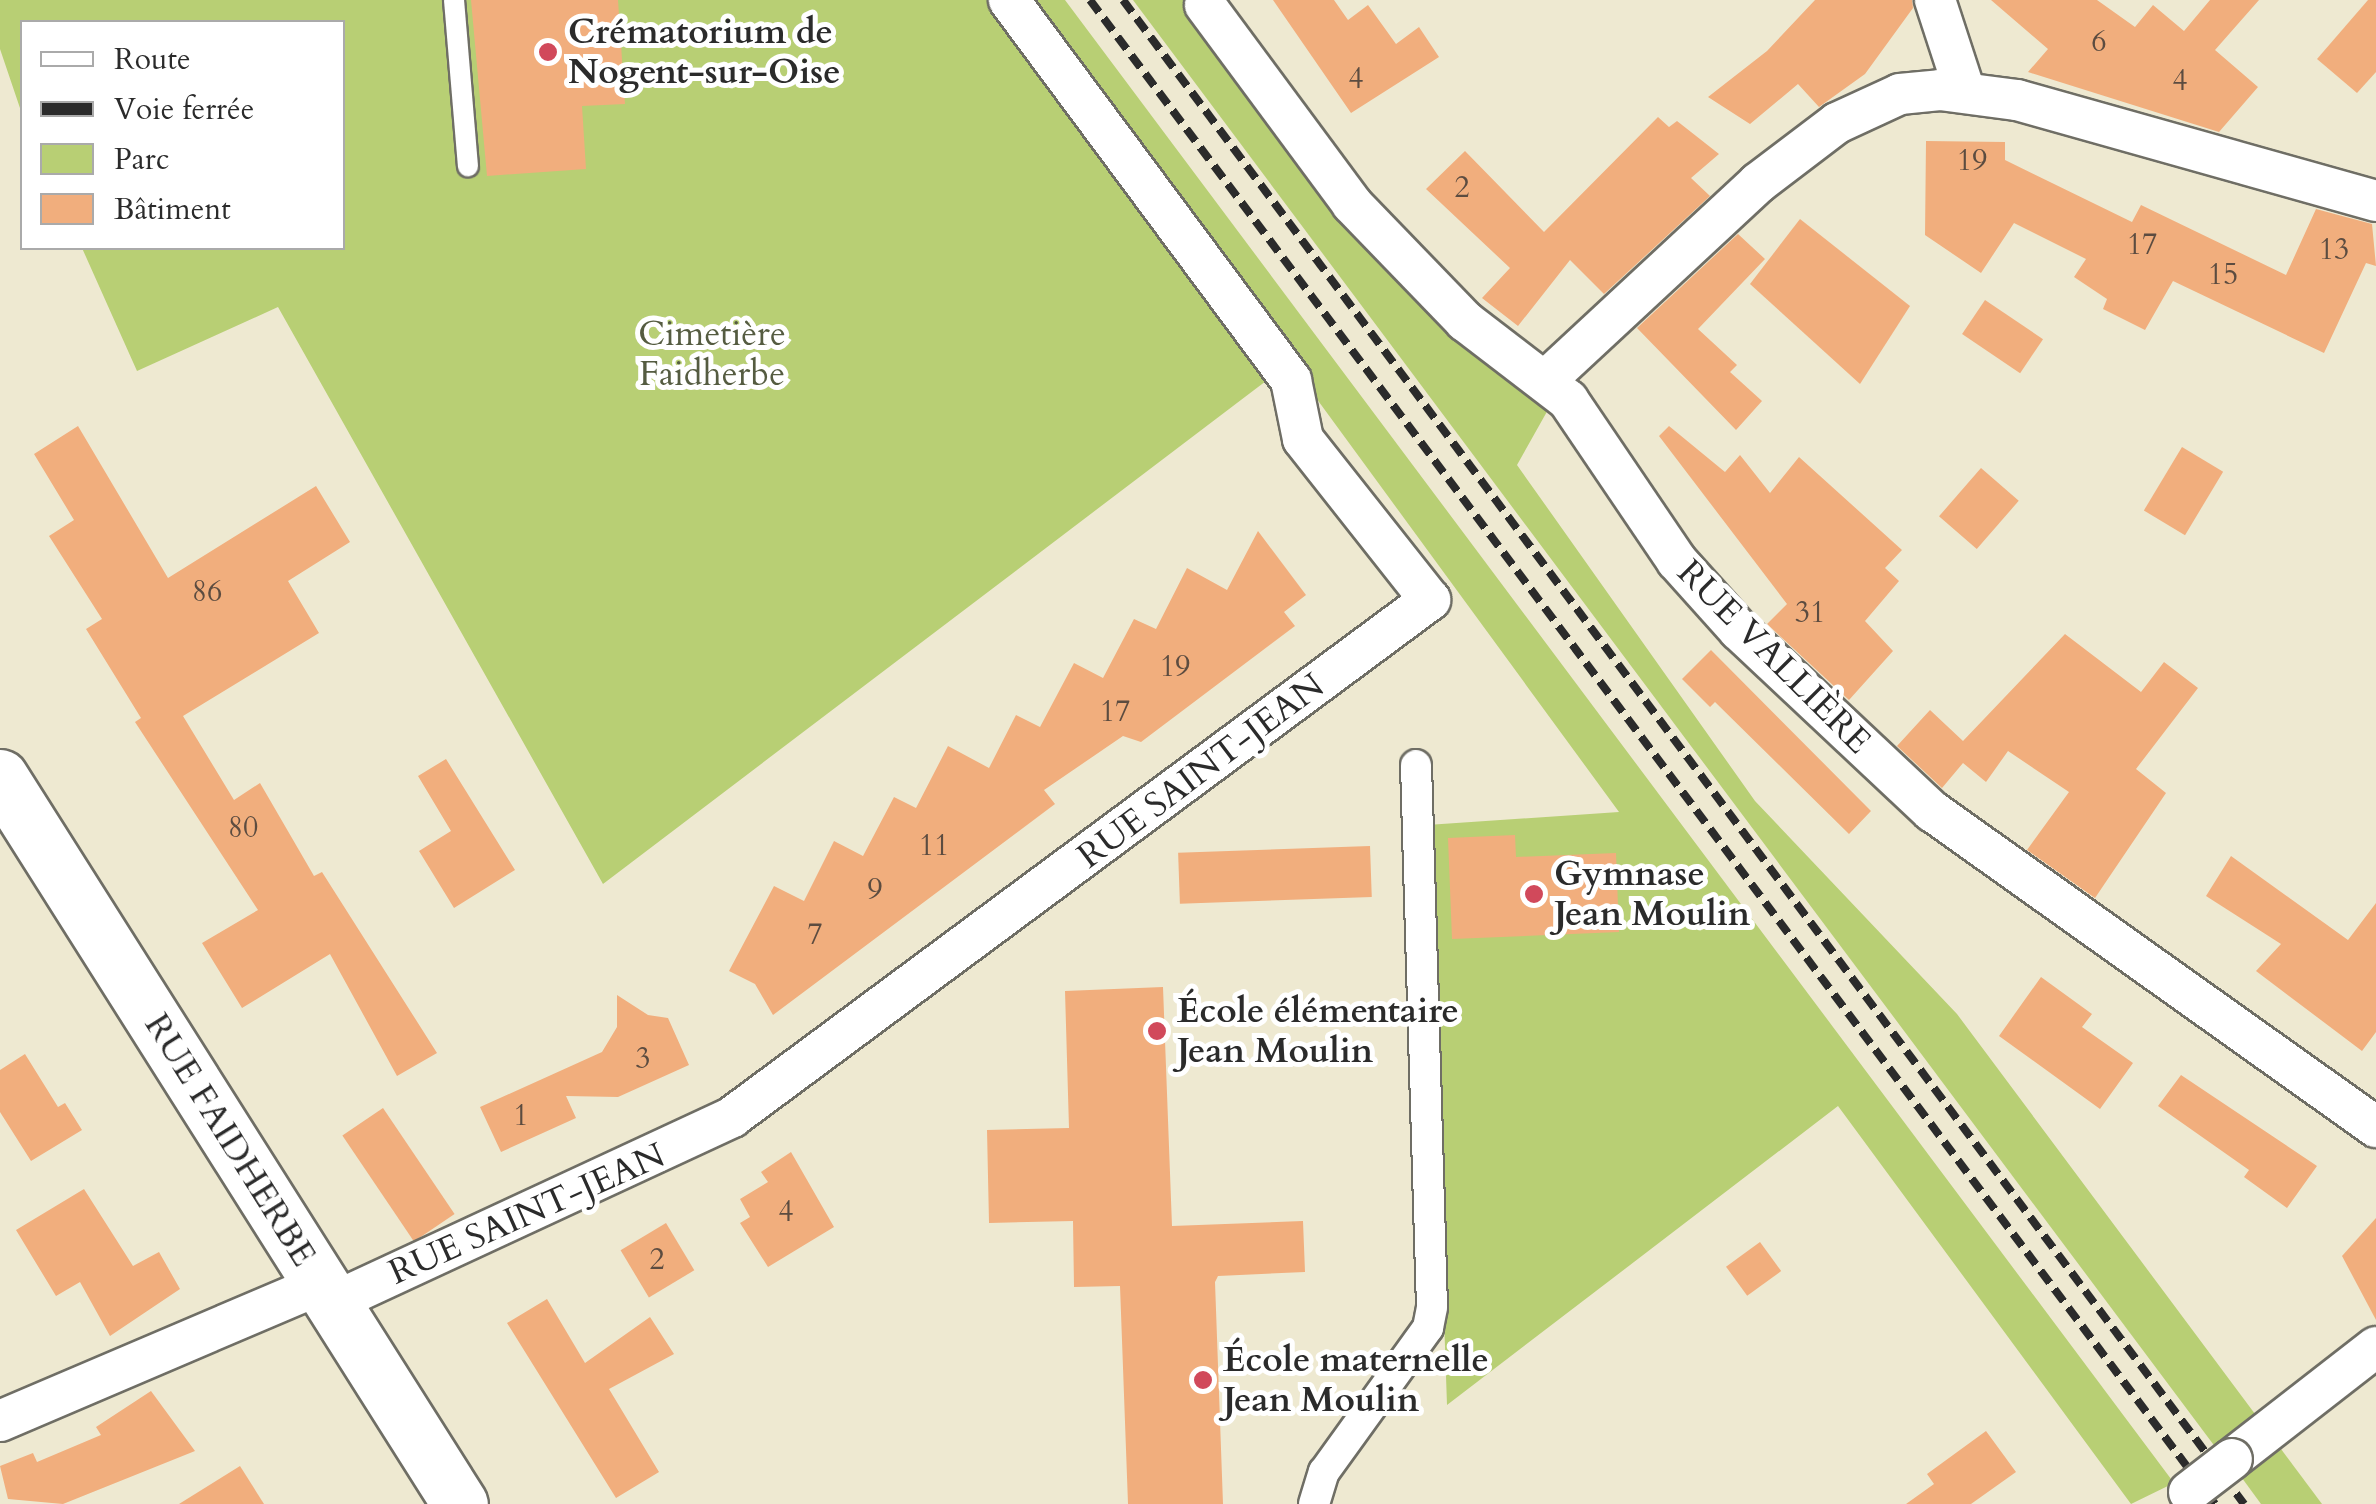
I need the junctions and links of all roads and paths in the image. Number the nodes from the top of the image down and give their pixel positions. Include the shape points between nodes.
1 (454, 0) edge
2 (1009, 0) edge
3 (1935, 0) edge
4 (1204, 5) dead end
5 (1965, 92) junction
6 (468, 166) dead end
7 (2376, 201) edge
8 (1546, 381) junction
9 (1416, 765) dead end
10 (0, 777) edge
11 (2376, 1127) edge
12 (327, 1294) junction
13 (2376, 1347) edge
14 (0, 1421) edge
15 (2181, 1498) edge
16 (460, 1504) edge
17 (1314, 1504) edge

1 - 6 lane
2 - 12 street, RUE SAINT-JEAN via 1292,380 1303,439 1430,600 732,1117
3 - 5 street
4 - 8 street, RUE VALLIÈRE via 1352,204 1465,321
5 - 7 street via 2044,106
5 - 8 street via 1918,90 1880,99 1819,135 1736,202
8 - 11 street, RUE VALLIÈRE via 1582,416 1698,585 1907,789
9 - 17 street via 1432,1308 1428,1328 1324,1472
10 - 12 main road, RUE FAIDHERBE
12 - 14 street
12 - 16 main road, RUE FAIDHERBE
13 - 15 street, bridge

